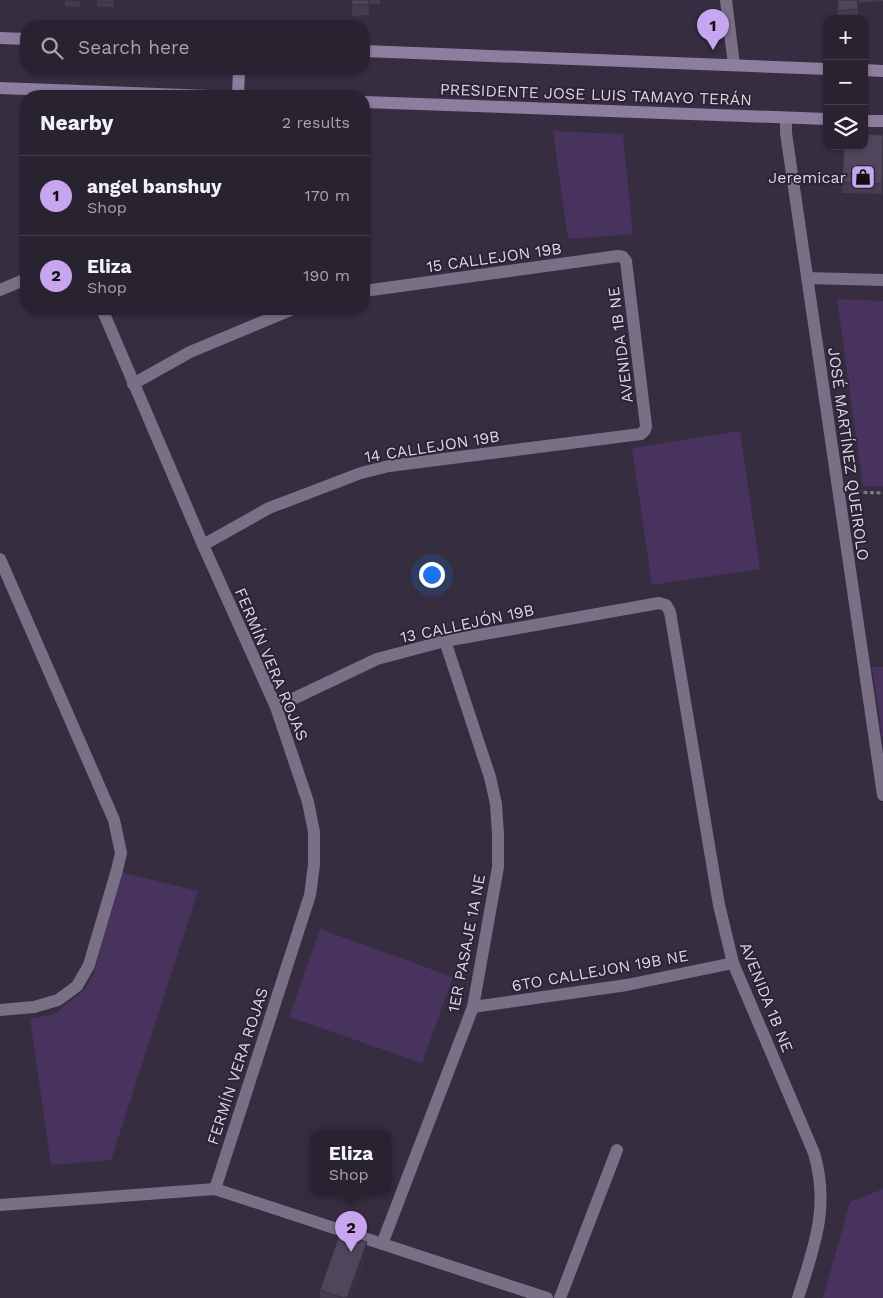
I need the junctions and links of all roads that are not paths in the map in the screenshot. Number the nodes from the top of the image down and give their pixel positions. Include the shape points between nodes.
1 (726, 0) edge
2 (0, 38) edge
3 (20, 39) edge
4 (370, 51) edge
5 (734, 65) junction
6 (823, 68) edge
7 (868, 70) edge
8 (883, 71) edge
9 (238, 75) edge
10 (0, 88) edge
11 (26, 90) edge
12 (238, 90) edge
13 (370, 102) edge
14 (786, 118) junction
15 (823, 119) edge
16 (868, 120) edge
17 (883, 121) edge
18 (626, 261) joint
19 (807, 278) junction
20 (883, 280) edge
21 (20, 282) edge
22 (0, 290) edge
23 (370, 290) edge
24 (104, 315) edge
25 (279, 315) edge
26 (133, 384) junction
27 (646, 426) joint
28 (203, 545) junction
29 (0, 559) edge
30 (670, 612) joint
31 (445, 641) junction
32 (276, 707) junction
33 (883, 795) edge
34 (733, 963) junction
35 (473, 1008) junction
36 (0, 1010) edge
37 (617, 1150) dead end
38 (215, 1189) junction
39 (0, 1205) edge
40 (382, 1244) junction
41 (547, 1298) edge
42 (560, 1298) edge
43 (798, 1298) edge

1 - 5 street
2 - 3 main road
4 - 5 main road, PRESIDENTE JOSE LUIS TAMAYO TERÁN
5 - 6 main road, PRESIDENTE JOSE LUIS TAMAYO TERÁN
7 - 8 main road
9 - 12 main road
10 - 11 main road
13 - 14 main road, PRESIDENTE JOSE LUIS TAMAYO TERÁN
14 - 15 main road, PRESIDENTE JOSE LUIS TAMAYO TERÁN
14 - 19 street, JOSÉ MARTÍNEZ QUEIROLO
16 - 17 main road
18 - 23 street, 15 CALLEJON 19B via 618,256
18 - 27 street, AVENIDA 1B NE
19 - 20 street
19 - 33 street, JOSÉ MARTÍNEZ QUEIROLO
21 - 22 street
24 - 26 street, FERMÍN VERA ROJAS
25 - 26 street via 190,352
26 - 28 street, FERMÍN VERA ROJAS
27 - 28 street, 14 CALLEJON 19B via 641,434 416,462 361,473 269,508
28 - 32 street, FERMÍN VERA ROJAS
29 - 36 street via 114,820 120,853 89,965 77,986 58,1000 34,1007
30 - 31 street, 13 CALLEJÓN 19B via 666,605 658,603
30 - 34 street, AVENIDA 1B NE via 719,904
31 - 32 street, 13 CALLEJÓN 19B via 377,659
31 - 35 street, 1ER PASAJE 1A NE via 496,804 497,875
32 - 38 street, FERMÍN VERA ROJAS via 308,802 314,832 310,895
34 - 35 street, 6TO CALLEJON 19B NE via 627,985
34 - 43 street, AVENIDA 1B NE via 819,1169 820,1218
35 - 40 street, 1ER PASAJE 1A NE
37 - 42 street
38 - 39 street
38 - 40 street
40 - 41 street

